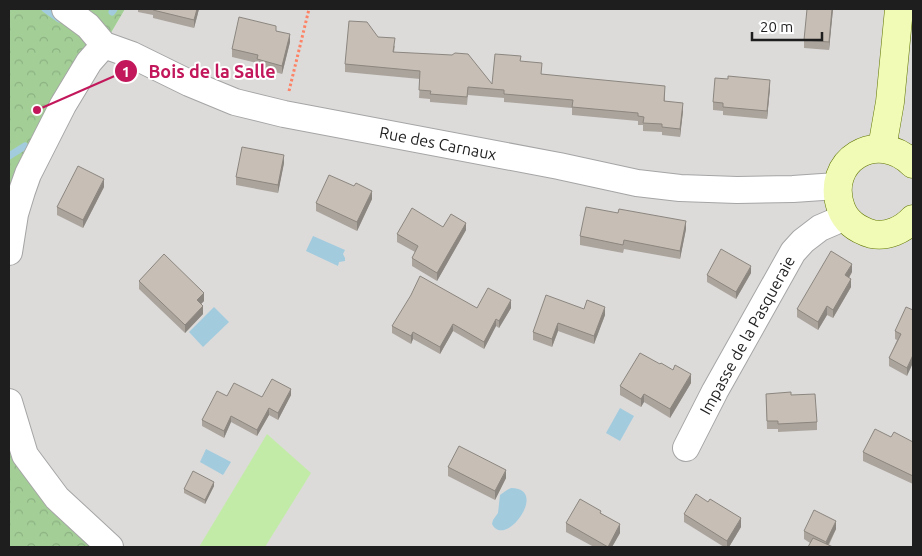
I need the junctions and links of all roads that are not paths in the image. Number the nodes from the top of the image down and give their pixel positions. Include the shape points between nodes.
1 (65, 9) edge
2 (899, 9) edge
3 (104, 46) junction
4 (882, 148) junction
5 (913, 164) edge
6 (19, 178) edge
7 (837, 186) junction
8 (843, 214) junction
9 (911, 227) edge
10 (9, 252) edge
11 (9, 402) edge
12 (686, 448) dead end
13 (110, 547) edge

1 - 3 street via 88,26
2 - 4 street
3 - 6 street via 89,62
3 - 7 street, Rue des Carnaux via 235,102 637,183 737,190
4 - 5 street via 898,152
4 - 7 street via 870,149 854,157 841,174
6 - 10 street via 22,191
7 - 8 street
8 - 9 street via 850,223 874,234
8 - 12 street, Impasse de la Pasqueraie via 820,228 793,252
11 - 13 street via 25,455 57,498

